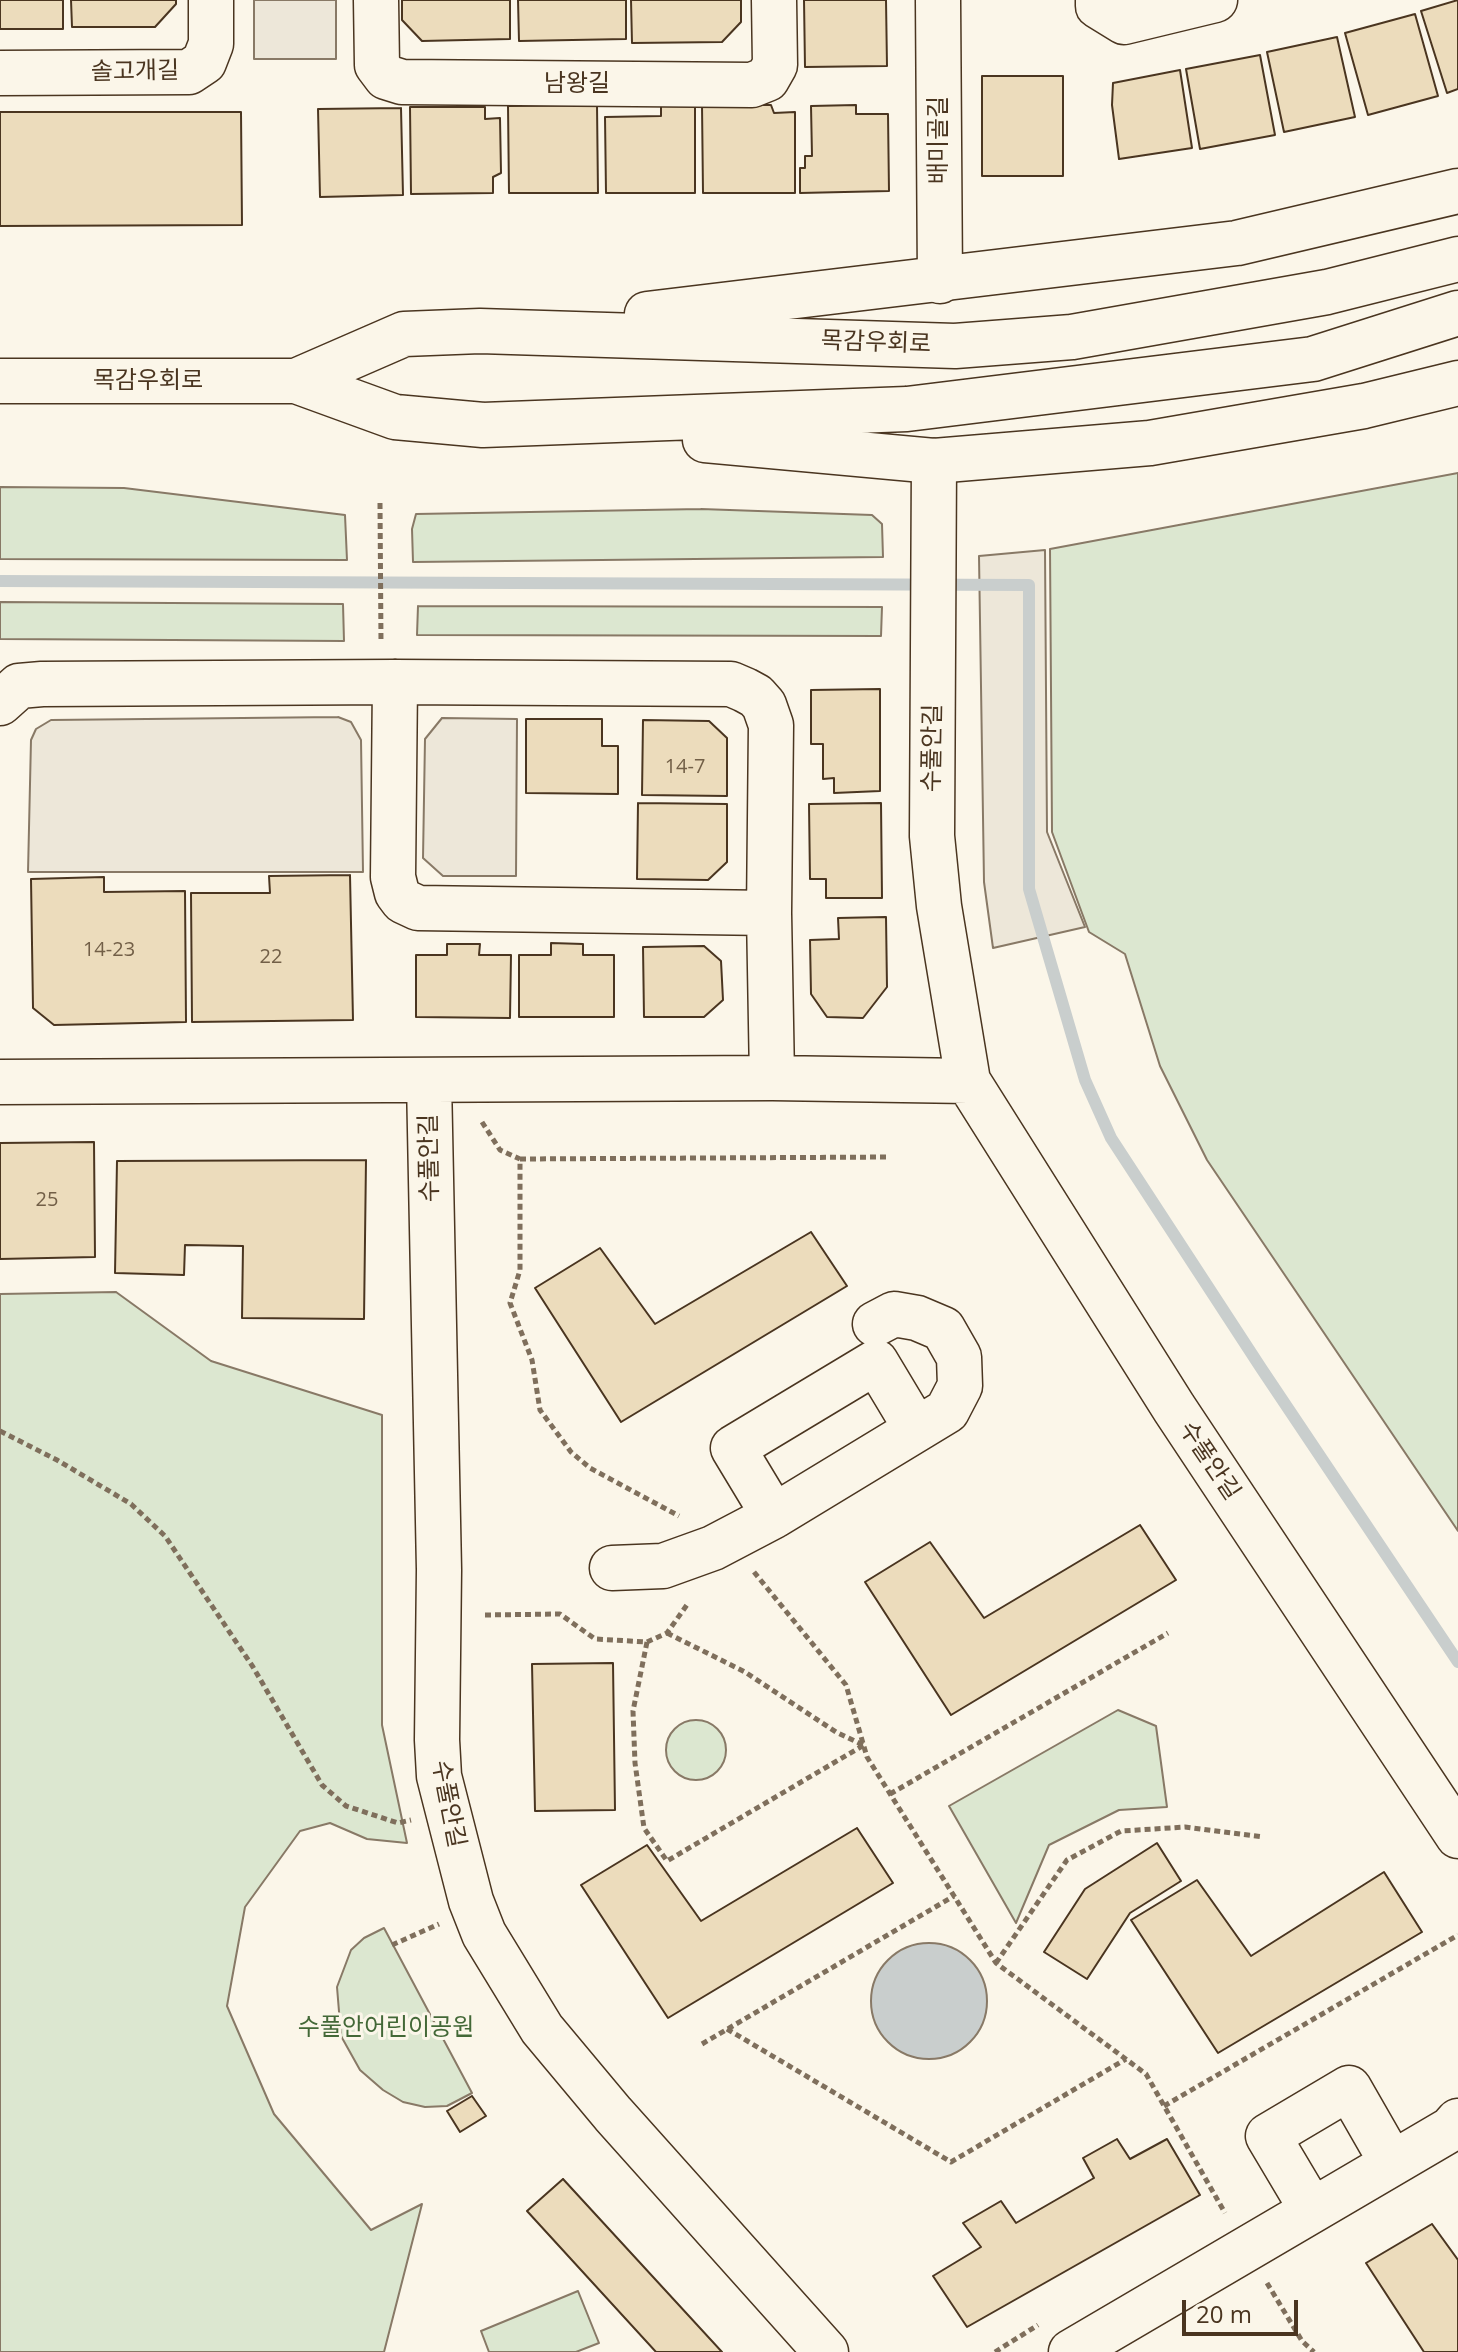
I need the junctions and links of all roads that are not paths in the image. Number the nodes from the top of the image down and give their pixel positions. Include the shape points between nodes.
1 (211, 0) edge
2 (376, 0) edge
3 (774, 0) edge
4 (938, 0) edge
5 (1098, 0) edge
6 (1215, 0) edge
7 (0, 73) edge
8 (1458, 191) edge
9 (1458, 259) edge
10 (940, 281) junction
11 (1458, 313) edge
12 (480, 331) junction
13 (0, 381) edge
14 (296, 381) junction
15 (1458, 383) edge
16 (483, 425) junction
17 (934, 461) junction
18 (388, 662) junction
19 (0, 703) edge
20 (769, 913) junction
21 (772, 1078) junction
22 (429, 1081) junction
23 (968, 1081) junction
24 (0, 1082) edge
25 (875, 1324) dead end
26 (915, 1427) junction
27 (774, 1516) junction
28 (612, 1568) dead end
29 (1458, 1836) edge
30 (1458, 2121) edge
31 (1392, 2163) junction
32 (1312, 2210) junction
33 (826, 2352) edge
34 (1071, 2352) edge

1 - 7 street, 솔고개길 via 211,44 204,62 189,72
2 - 3 street, 남왕길 via 377,65 386,77 402,82 752,85 767,79 775,65
4 - 10 street, 배미골길
5 - 6 street via 1098,6 1124,22
8 - 10 street via 1237,243
9 - 12 street, 목감우회로 via 1312,295 1072,337 969,345
10 - 12 street
11 - 16 street, 목감우회로 via 1313,359 922,408
12 - 14 street, 목감우회로 via 404,334
13 - 14 street, 목감우회로
14 - 16 street, 목감우회로 via 395,417
15 - 17 street via 1364,406 1150,443
16 - 17 street
17 - 23 street, 수풀안길 via 932,836
18 - 19 street via 19,686
18 - 20 street via 731,684 756,696 771,725
18 - 20 street via 393,877 403,901 418,908
20 - 21 street
21 - 22 street, 수풀안길
21 - 23 street, 수풀안길
22 - 24 street, 수풀안길
22 - 33 street, 수풀안길 via 439,1570 437,1740 439,1776 471,1901 484,1934 542,2029
23 - 29 street, 수풀안길 via 1174,1408
25 - 26 street via 894,1314 917,1318 943,1329 959,1357 960,1386 947,1411
26 - 27 street
26 - 27 street via 876,1362 733,1448
27 - 28 street via 663,1566
30 - 31 street
31 - 32 street
31 - 32 street via 1349,2088 1268,2136
32 - 34 street

